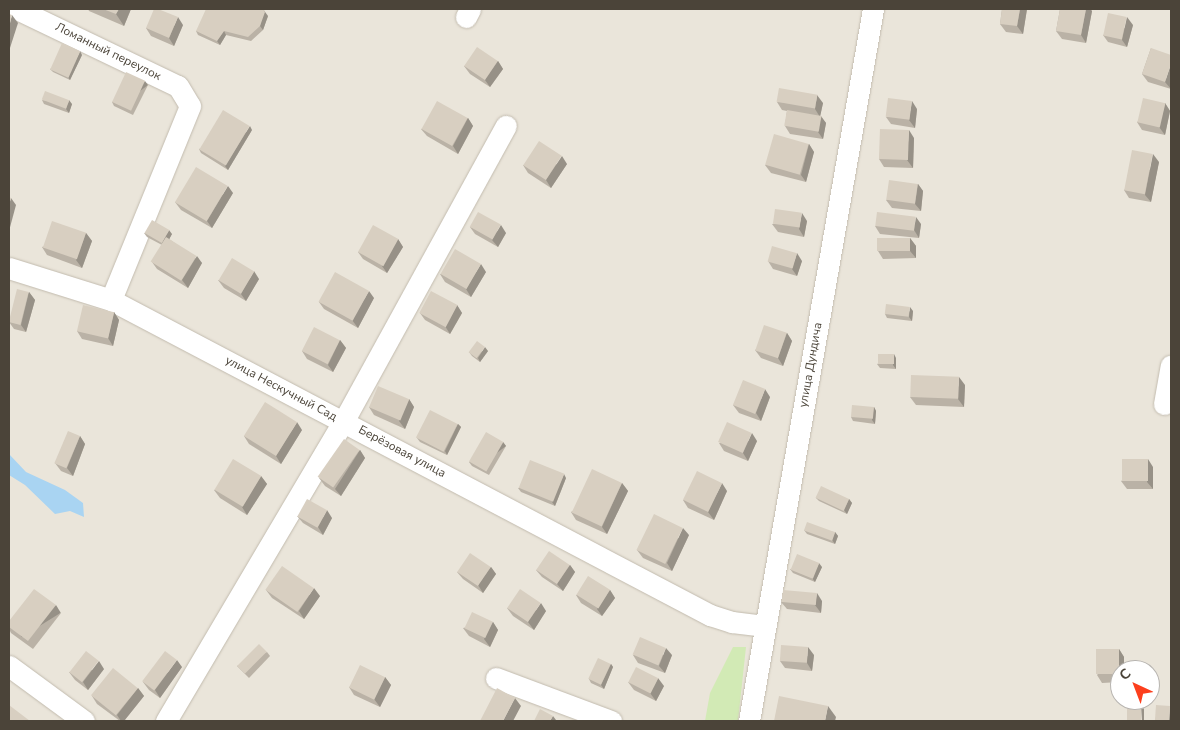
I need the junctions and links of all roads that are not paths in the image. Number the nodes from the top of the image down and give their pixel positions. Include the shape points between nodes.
1 (16, 9) edge
2 (873, 9) edge
3 (506, 126) dead end
4 (9, 268) edge
5 (111, 300) junction
6 (1171, 366) edge
7 (1164, 404) dead end
8 (343, 422) junction
9 (764, 626) junction
10 (9, 666) edge
11 (496, 678) dead end
12 (84, 721) edge
13 (166, 721) edge
14 (611, 721) edge
15 (748, 721) edge

1 - 5 street, Ломанный переулок via 178,86 190,106
2 - 9 street, улица Дундича
3 - 8 street, Берёзовая улица
4 - 5 street, улица Нескучный Сад
5 - 8 street, улица Нескучный Сад
6 - 7 street
8 - 9 street, Берёзовая улица via 710,615
8 - 13 street, улица Нескучный Сад
9 - 15 street, улица Дундича
10 - 12 street
11 - 14 street

